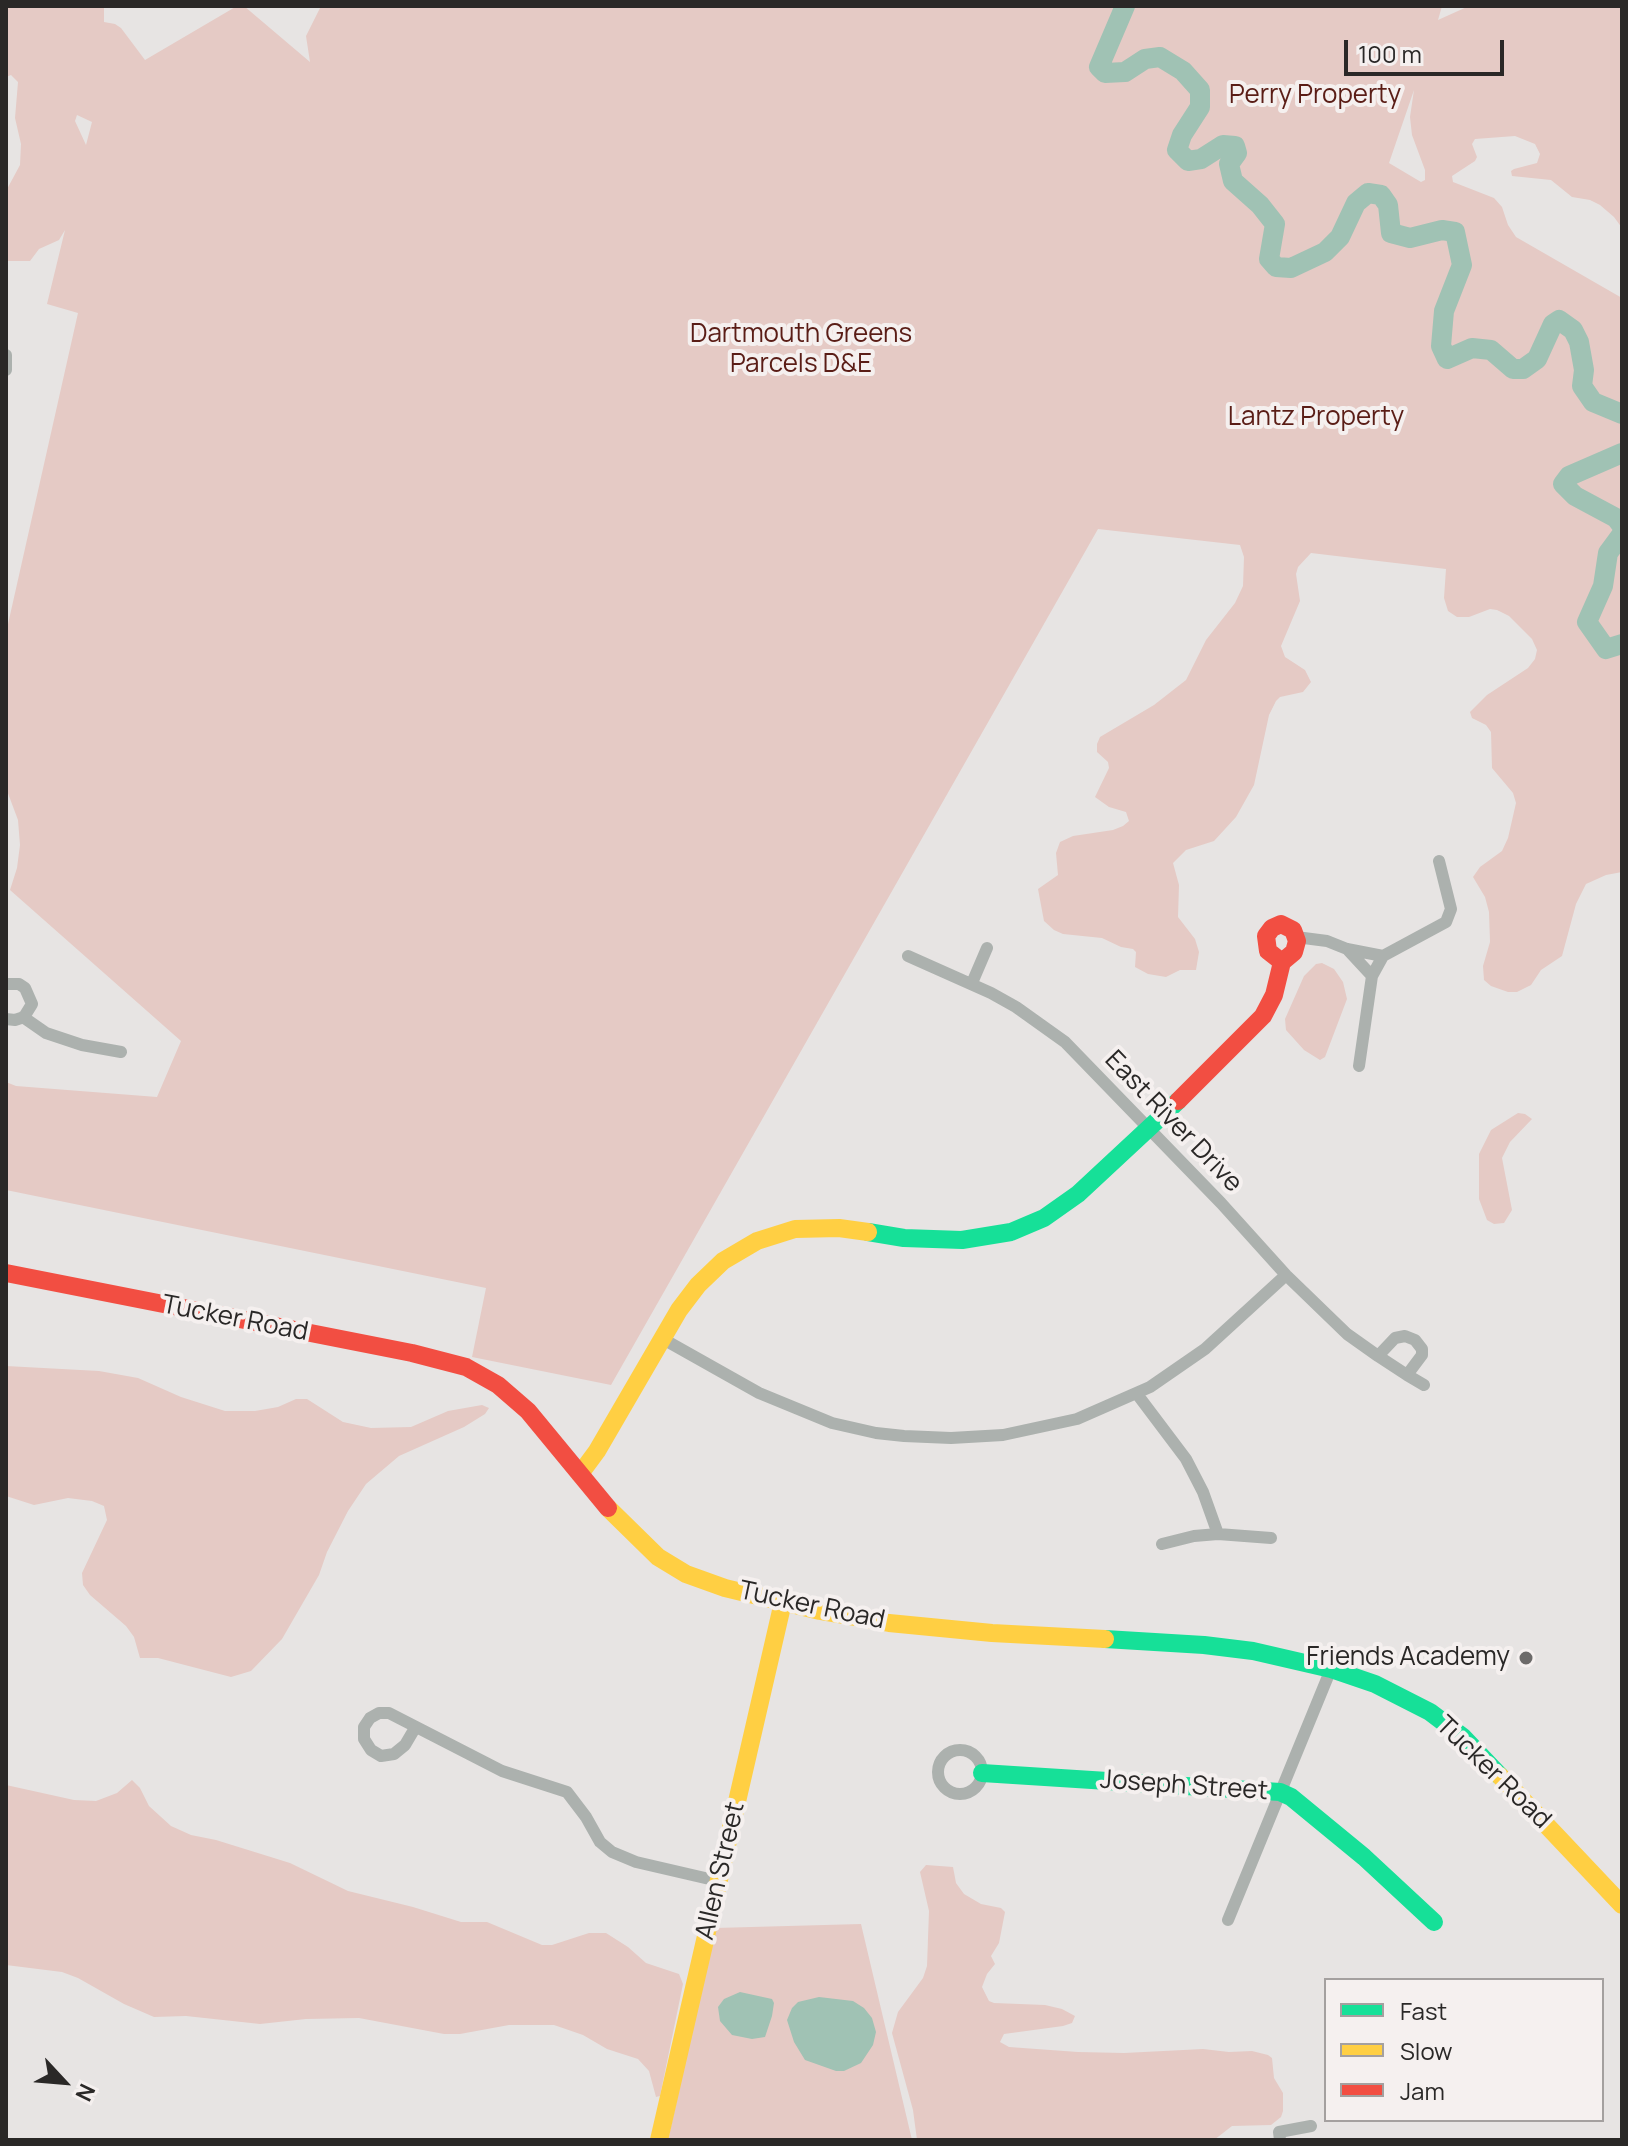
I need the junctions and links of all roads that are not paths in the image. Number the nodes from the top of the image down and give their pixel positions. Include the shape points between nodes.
1 (6, 355) edge
2 (6, 370) edge
3 (1439, 861) dead end
4 (1296, 937) junction
5 (987, 948) dead end
6 (1347, 949) junction
7 (908, 956) dead end
8 (1383, 956) junction
9 (1282, 962) junction
10 (1372, 976) junction
11 (972, 983) junction
12 (6, 984) edge
13 (23, 1017) junction
14 (6, 1019) edge
15 (121, 1052) dead end
16 (1359, 1066) dead end
17 (1149, 1130) junction
18 (6, 1273) edge
19 (1286, 1275) junction
20 (663, 1339) junction
21 (1378, 1356) junction
22 (1407, 1375) junction
23 (1424, 1385) dead end
24 (1137, 1394) junction
25 (580, 1474) junction
26 (1218, 1534) junction
27 (1271, 1538) dead end
28 (1162, 1544) dead end
29 (783, 1602) junction
30 (1331, 1669) junction
31 (415, 1728) dead end
32 (982, 1773) dead end
33 (1280, 1792) junction
34 (718, 1881) junction
35 (1622, 1905) edge
36 (1228, 1920) dead end
37 (1434, 1922) dead end
38 (1311, 2126) dead end
39 (1280, 2136) edge
40 (659, 2140) edge

1 - 2 street
3 - 8 street via 1451,909 1446,922
4 - 6 street
4 - 9 street via 1295,949
4 - 9 street via 1283,924 1267,933 1268,951
5 - 11 street
6 - 8 street
6 - 10 street
7 - 11 street, East River Drive
8 - 10 street
9 - 17 street via 1263,1016
10 - 16 street
11 - 17 street, East River Drive via 1065,1042
12 - 13 street via 19,984 31,996
13 - 14 street
13 - 15 street via 46,1033
17 - 19 street, East River Drive
17 - 20 street via 1069,1201 1011,1232 942,1241 813,1227 757,1241 703,1279
18 - 25 street, Tucker Road via 455,1363 509,1393
19 - 21 street, East River Drive
19 - 24 street via 1205,1349
20 - 24 street via 793,1408 890,1435 967,1438 1030,1431 1077,1419
20 - 25 street
21 - 22 street, East River Drive
21 - 22 street via 1398,1337 1415,1340 1422,1355
22 - 23 street, East River Drive
24 - 26 street via 1186,1459
25 - 29 street, Tucker Road via 631,1532 668,1564 710,1583
26 - 27 street
26 - 28 street
29 - 30 street, Tucker Road via 934,1628 1222,1647
29 - 34 street, Allen Street
30 - 33 street
30 - 35 street, Tucker Road via 1389,1690 1453,1729
31 - 34 street via 502,1771 567,1792 612,1852
32 - 33 street, Joseph Street
33 - 36 street
33 - 37 street, Joseph Street via 1352,1847
34 - 40 street, Allen Street
38 - 39 street

